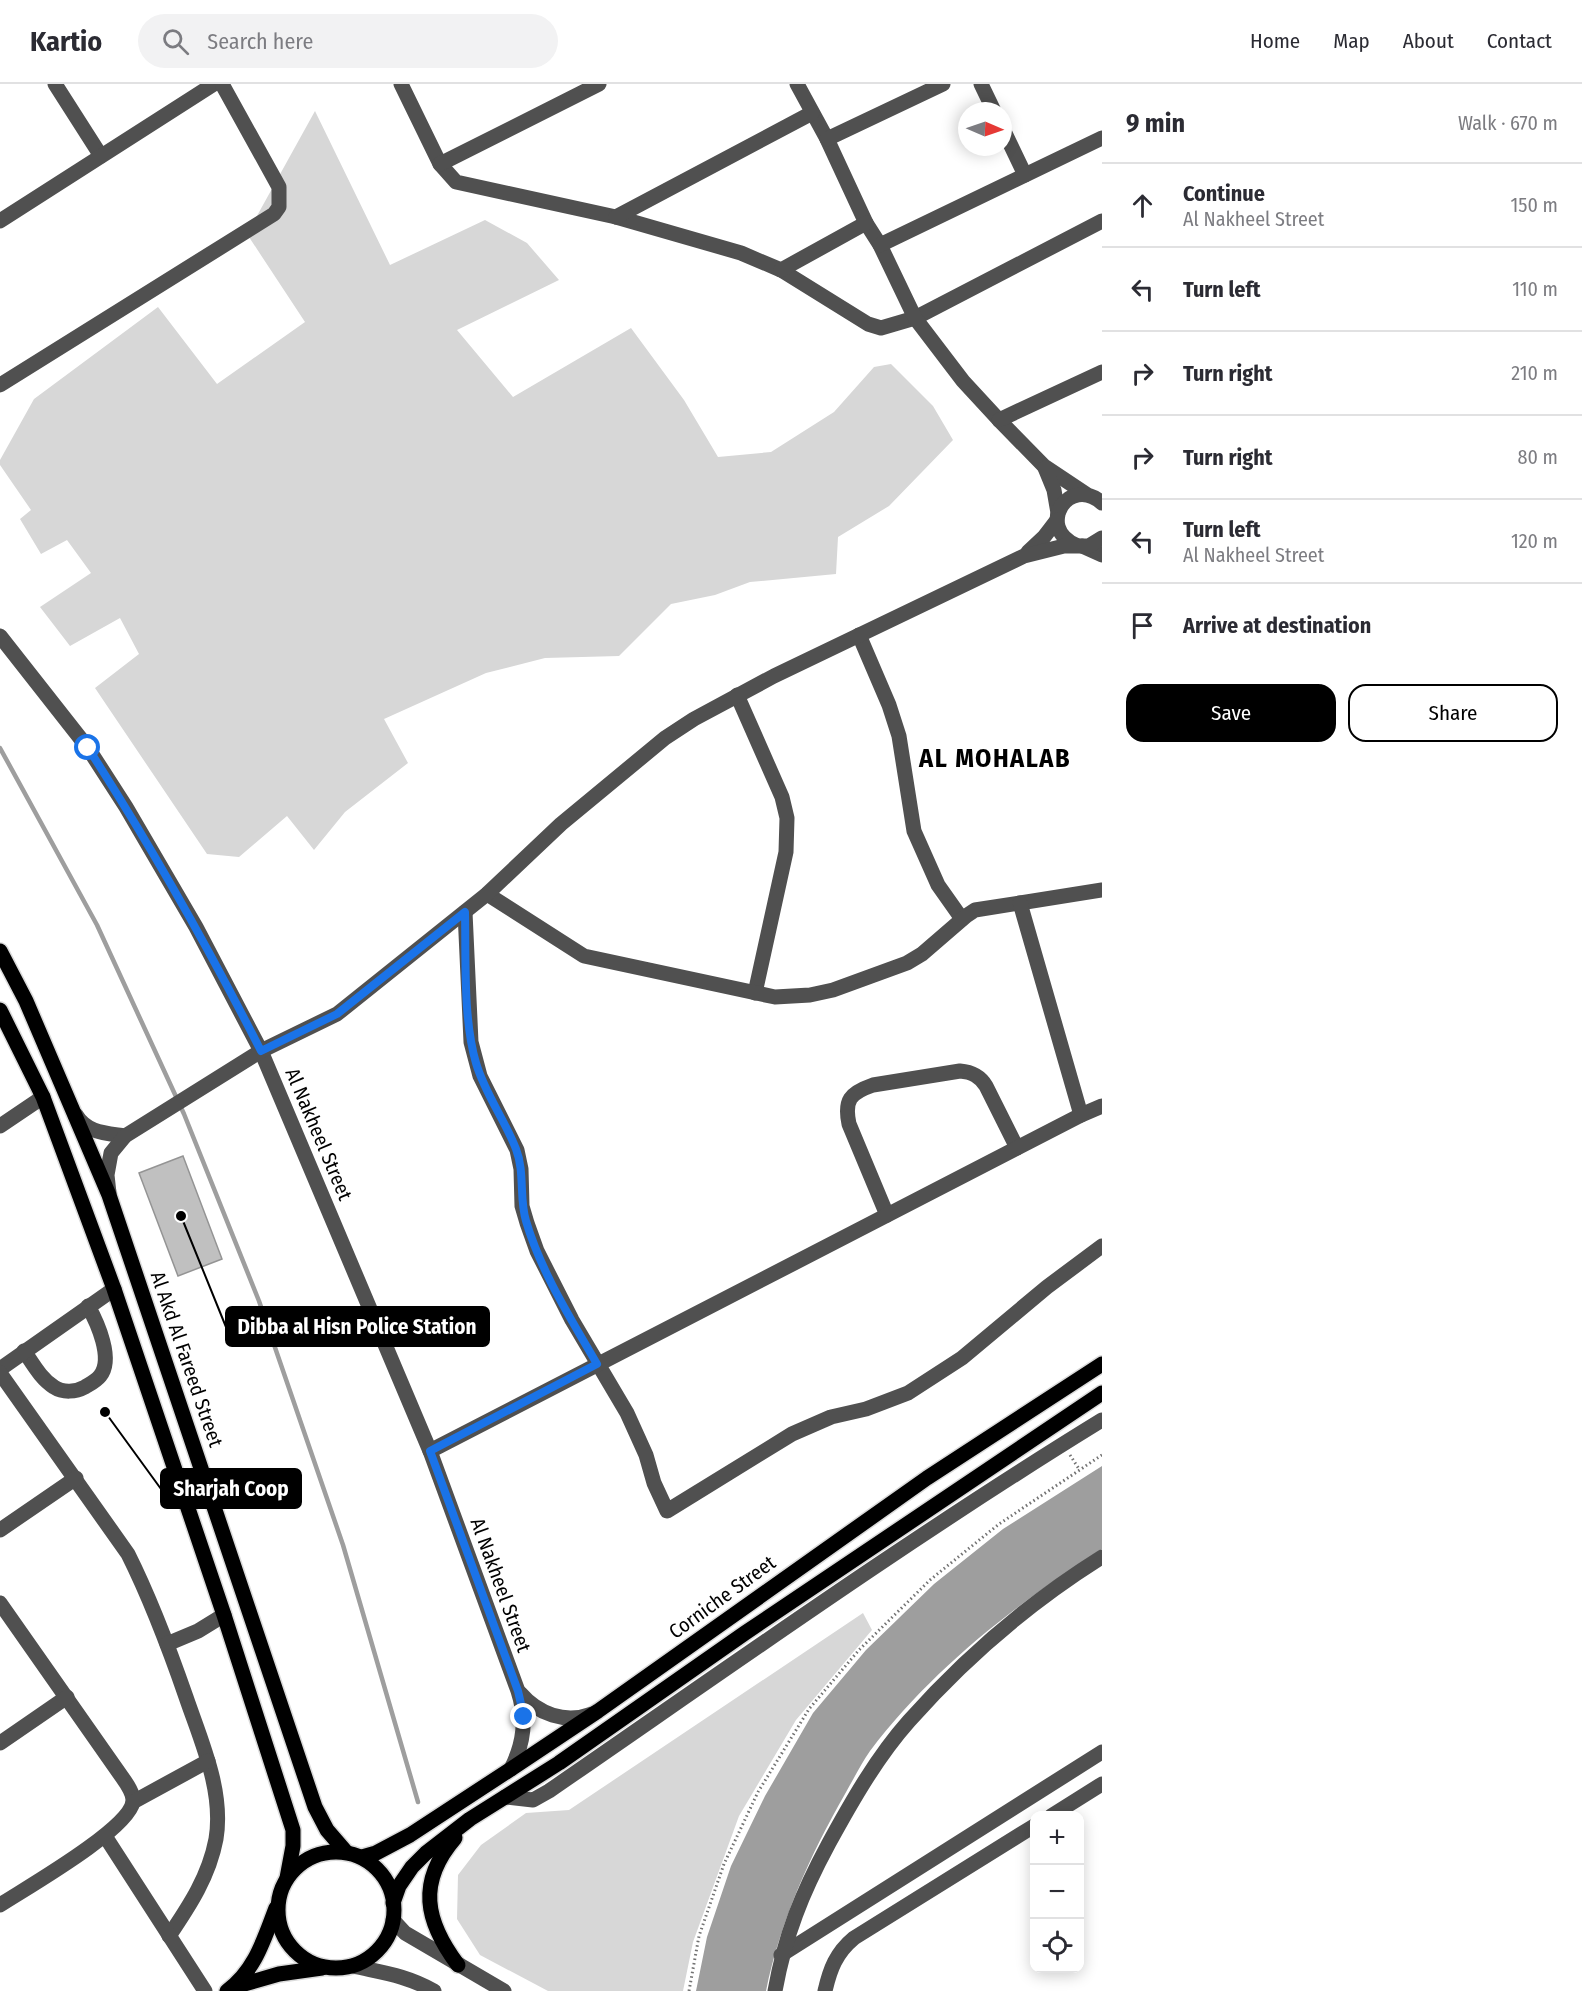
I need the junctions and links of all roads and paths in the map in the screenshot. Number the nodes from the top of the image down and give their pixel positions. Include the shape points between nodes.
1 (55, 84) edge
2 (214, 84) edge
3 (222, 84) edge
4 (401, 84) edge
5 (599, 84) edge
6 (797, 84) edge
7 (943, 84) edge
8 (981, 84) edge
9 (990, 102) edge
10 (812, 113) junction
11 (1102, 138) edge
12 (827, 139) junction
13 (1012, 148) edge
14 (101, 156) junction
15 (441, 164) junction
16 (1025, 175) junction
17 (616, 217) junction
18 (0, 221) edge
19 (1102, 221) edge
20 (866, 223) junction
21 (880, 245) junction
22 (781, 270) junction
23 (915, 318) junction
24 (1102, 372) edge
25 (0, 385) edge
26 (999, 420) junction
27 (1044, 466) junction
28 (1095, 497) edge
29 (1057, 516) junction
30 (1102, 538) edge
31 (1079, 546) junction
32 (1102, 555) edge
33 (1023, 556) junction
34 (859, 635) junction
35 (0, 636) edge
36 (737, 695) junction
37 (1102, 890) edge
38 (487, 894) junction
39 (1020, 903) junction
40 (465, 912) junction
41 (962, 919) junction
42 (0, 951) edge
43 (755, 993) junction
44 (0, 1010) edge
45 (261, 1051) junction
46 (43, 1096) junction
47 (1102, 1106) edge
48 (73, 1111) junction
49 (1081, 1115) junction
50 (0, 1126) edge
51 (125, 1136) junction
52 (1017, 1148) junction
53 (109, 1195) junction
54 (887, 1215) junction
55 (1102, 1246) edge
56 (114, 1289) junction
57 (88, 1306) junction
58 (24, 1351) junction
59 (597, 1364) junction
60 (1102, 1365) edge
61 (0, 1371) edge
62 (1102, 1393) edge
63 (1094, 1405) edge
64 (1102, 1420) edge
65 (430, 1451) junction
66 (1102, 1455) edge
67 (76, 1478) junction
68 (0, 1530) edge
69 (1102, 1557) edge
70 (0, 1603) edge
71 (224, 1615) junction
72 (167, 1644) junction
73 (518, 1691) junction
74 (67, 1697) junction
75 (598, 1711) junction
76 (0, 1743) edge
77 (1102, 1752) edge
78 (208, 1761) junction
79 (511, 1769) junction
80 (1102, 1784) edge
81 (505, 1797) junction
82 (133, 1802) junction
83 (1058, 1811) edge
84 (470, 1819) junction
85 (1030, 1829) edge
86 (105, 1836) junction
87 (346, 1852) junction
88 (362, 1857) junction
89 (287, 1878) junction
90 (278, 1902) junction
91 (393, 1903) junction
92 (0, 1905) edge
93 (393, 1920) junction
94 (169, 1936) junction
95 (781, 1955) junction
96 (458, 1965) junction
97 (352, 1966) junction
98 (326, 1968) junction
99 (229, 1990) edge
100 (205, 1991) edge
101 (434, 1991) edge
102 (504, 1991) edge
103 (689, 1991) edge
104 (775, 1991) edge
105 (825, 1991) edge

1 - 14 street
2 - 14 street
3 - 25 street via 279,187 279,207
4 - 15 street
5 - 15 street
6 - 10 street
7 - 12 street
8 - 9 street
10 - 12 street
10 - 17 street
11 - 16 street
12 - 20 street
13 - 16 street
14 - 18 street
15 - 17 street via 456,182
16 - 21 street
17 - 22 street via 741,253
19 - 23 street
20 - 21 street
20 - 22 street
21 - 23 street
22 - 23 street via 868,324 881,328
23 - 26 street
24 - 26 street
26 - 27 street
27 - 28 street
27 - 29 street via 1054,490
28 - 29 street via 1070,498
29 - 31 street via 1064,538
29 - 33 street via 1044,537
30 - 31 street
31 - 32 street
31 - 33 street
33 - 34 street
34 - 36 street
34 - 41 street via 899,736 914,831 938,885
35 - 45 street, Al Nakheel Street via 88,748 126,807 196,927
36 - 38 street via 665,738 561,824
36 - 43 street via 782,797 788,826 779,888
37 - 39 street
38 - 40 street
38 - 43 street via 584,956
39 - 41 street via 975,910
39 - 49 street
40 - 45 street via 337,1014
40 - 59 street via 469,1017 475,1061 517,1150 522,1206 537,1251
41 - 43 street via 907,963 840,987 810,995 775,997
42 - 48 main road, Al Akd Al Fareed Street
44 - 46 main road
45 - 51 street
45 - 65 street, Al Nakheel Street
46 - 50 street
46 - 56 main road
47 - 49 street
48 - 51 street via 82,1125 94,1131
48 - 53 main road, Al Akd Al Fareed Street
49 - 52 street
51 - 53 street via 111,1153
52 - 54 street
52 - 54 street via 986,1086 969,1072 861,1089 853,1094 846,1112
53 - 87 main road, Al Akd Al Fareed Street via 315,1807 327,1830
54 - 59 street
55 - 59 street via 962,1358 908,1393 831,1417 792,1434 667,1511 627,1413
56 - 57 street
56 - 71 main road
57 - 58 street
57 - 58 street via 105,1353 106,1362 99,1377 81,1389 56,1389
58 - 61 street
59 - 65 street
60 - 75 main road, Corniche Street via 918,1484
61 - 67 street
62 - 63 main road
63 - 81 main road via 745,1633
64 - 81 street via 919,1536 549,1791 533,1800
65 - 73 street, Al Nakheel Street
66 - 103 path via 999,1524 930,1580 859,1650 809,1709 758,1792 724,1864 699,1936
67 - 68 street
67 - 72 street via 128,1554
69 - 95 street via 992,1637 908,1722 850,1804 798,1905
70 - 74 street
71 - 72 street
71 - 89 main road via 293,1830
72 - 78 street
73 - 75 street, Al Nakheel Street via 540,1711 554,1716 584,1717
73 - 79 street, Al Nakheel Street via 523,1731
74 - 76 street
74 - 82 street via 122,1777
75 - 79 main road, Corniche Street
77 - 95 street
78 - 82 street
78 - 94 street via 217,1821 213,1850 198,1893
79 - 88 main road, Corniche Street via 410,1835
80 - 83 street
81 - 84 main road
82 - 86 street via 128,1813
84 - 91 main road via 412,1867
84 - 96 main road via 445,1849 430,1890 434,1925
85 - 105 street via 854,1938 834,1960
86 - 92 street
86 - 94 street
87 - 88 main road
87 - 89 main road via 313,1856
88 - 91 main road via 386,1880
89 - 90 main road
90 - 98 main road via 278,1921 284,1937 295,1952
90 - 99 main road via 258,1956
91 - 93 main road
93 - 96 street via 405,1933
93 - 97 main road via 380,1949
94 - 100 street
95 - 104 street
96 - 102 street
97 - 98 main road
97 - 101 street via 395,1974
98 - 99 main road via 279,1974

